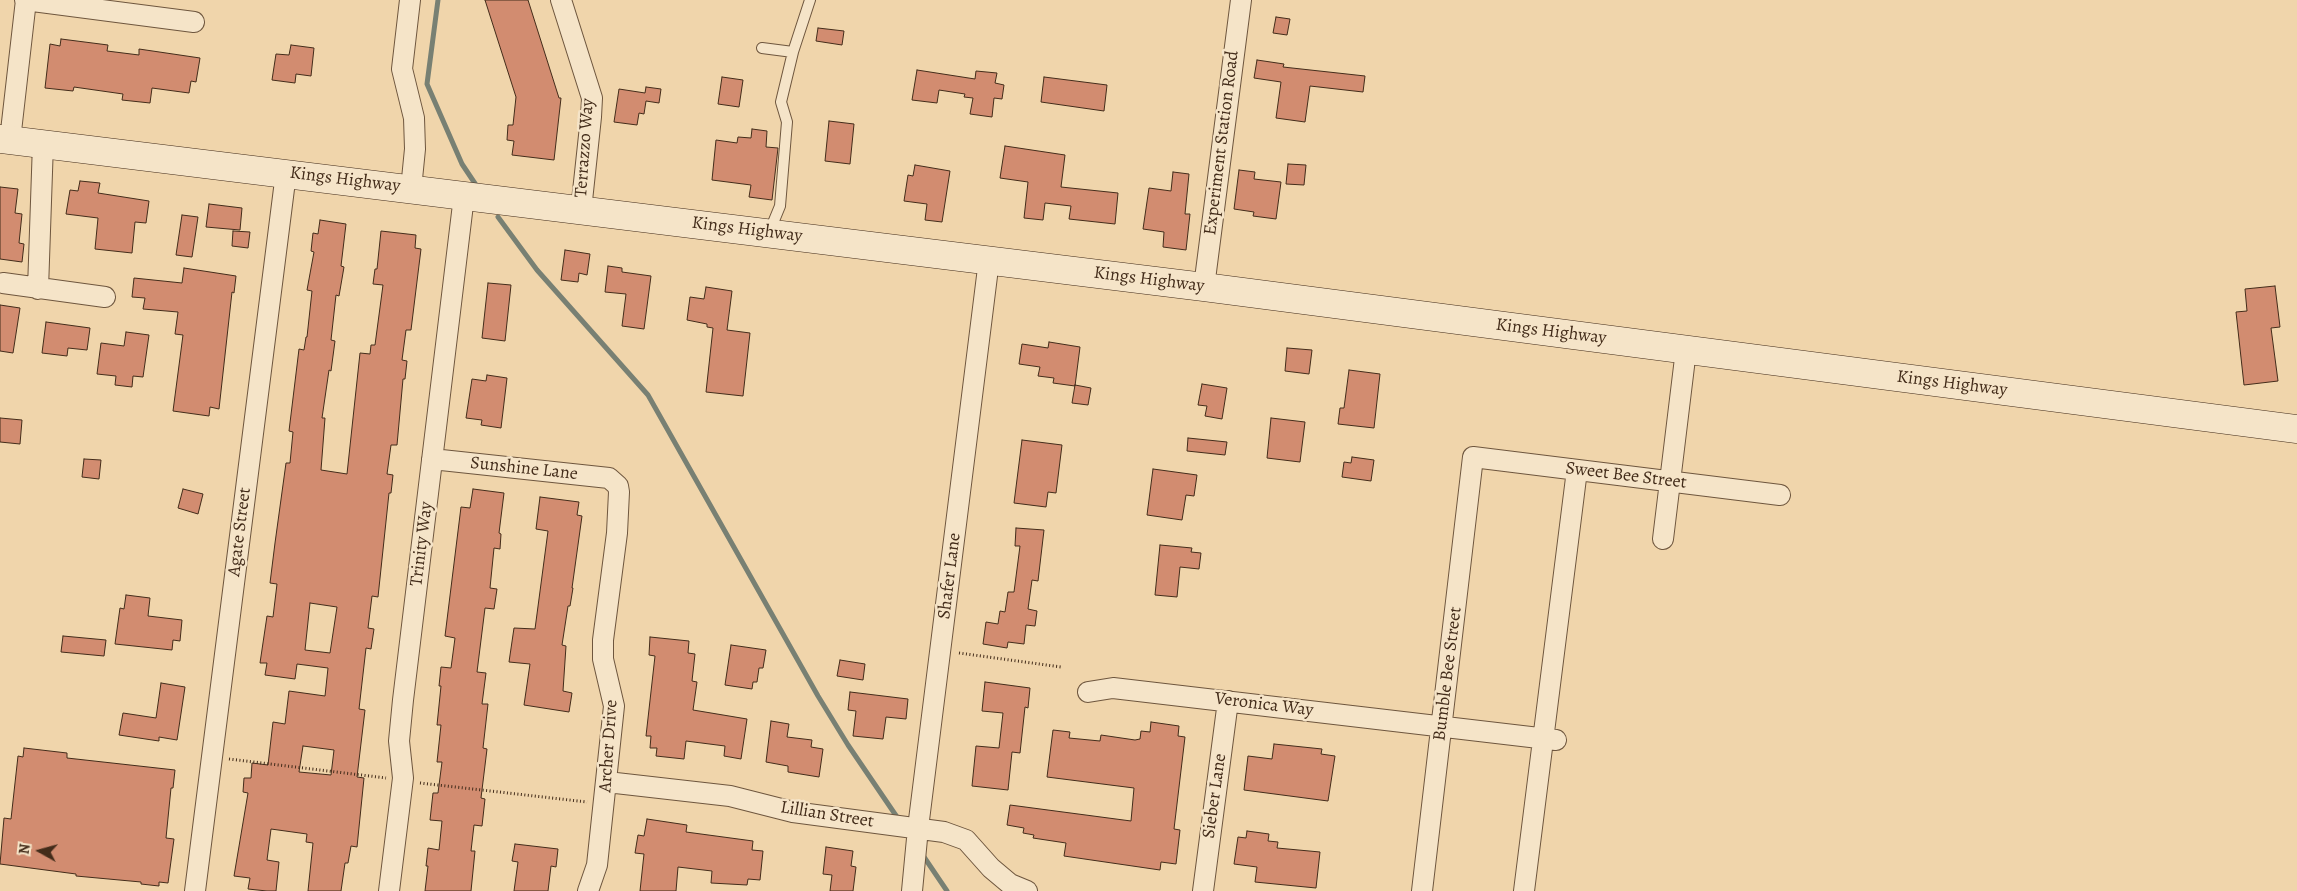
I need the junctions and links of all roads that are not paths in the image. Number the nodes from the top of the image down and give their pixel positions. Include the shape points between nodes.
1 (26, 0) edge
2 (410, 0) edge
3 (561, 0) edge
4 (810, 0) edge
5 (1241, 0) edge
6 (194, 22) dead end
7 (762, 48) dead end
8 (793, 52) junction
9 (5, 139) edge
10 (43, 143) junction
11 (286, 173) junction
12 (411, 189) junction
13 (464, 196) junction
14 (581, 210) junction
15 (765, 232) junction
16 (989, 260) junction
17 (3, 284) dead end
18 (1204, 287) junction
19 (38, 289) junction
20 (105, 297) dead end
21 (1686, 350) junction
22 (2297, 429) edge
23 (1473, 457) joint
24 (432, 459) junction
25 (1577, 470) junction
26 (1670, 481) junction
27 (614, 482) joint
28 (1780, 495) dead end
29 (1662, 539) dead end
30 (1088, 692) dead end
31 (1228, 701) junction
32 (1442, 726) junction
33 (1549, 739) junction
34 (607, 782) junction
35 (918, 828) junction
36 (195, 891) edge
37 (389, 891) edge
38 (588, 891) edge
39 (912, 891) edge
40 (1027, 891) edge
41 (1203, 891) edge
42 (1422, 891) edge
43 (1524, 891) edge

1 - 6 street
1 - 9 street
2 - 12 street via 402,70 414,118
3 - 14 street, Terrazzo Way via 592,98
4 - 8 lane
5 - 18 street, Experiment Station Road
7 - 8 lane
8 - 15 lane via 782,102 787,122 780,206
9 - 10 street, Kings Highway
10 - 11 street, Kings Highway
10 - 19 street
11 - 12 street, Kings Highway
11 - 36 street, Agate Street
12 - 13 street, Kings Highway
13 - 14 street, Kings Highway
13 - 24 street, Trinity Way
14 - 15 street, Kings Highway
15 - 16 street, Kings Highway
16 - 18 street, Kings Highway
16 - 35 street, Shafer Lane
17 - 19 street
18 - 21 street, Kings Highway
19 - 20 street
21 - 22 street, Kings Highway
21 - 26 street
23 - 25 street, Sweet Bee Street
23 - 32 street, Bumble Bee Street
24 - 27 street, Sunshine Lane via 609,478
24 - 37 street, Trinity Way via 403,700 399,741 403,778
25 - 26 street, Sweet Bee Street
25 - 33 street
26 - 28 street, Sweet Bee Street
26 - 29 street
27 - 34 street, Archer Drive via 619,492 617,533 603,640 603,659 614,706
30 - 31 street, Veronica Way via 1113,688
31 - 32 street, Veronica Way
31 - 41 street, Sieber Lane
32 - 33 street, Veronica Way
32 - 42 street, Bumble Bee Street
33 - 43 street
34 - 35 street, Lillian Street via 730,796 793,812
34 - 38 street, Archer Drive via 597,865
35 - 39 street, Shafer Lane
35 - 40 street, Lillian Street via 966,840 990,868 1010,884

